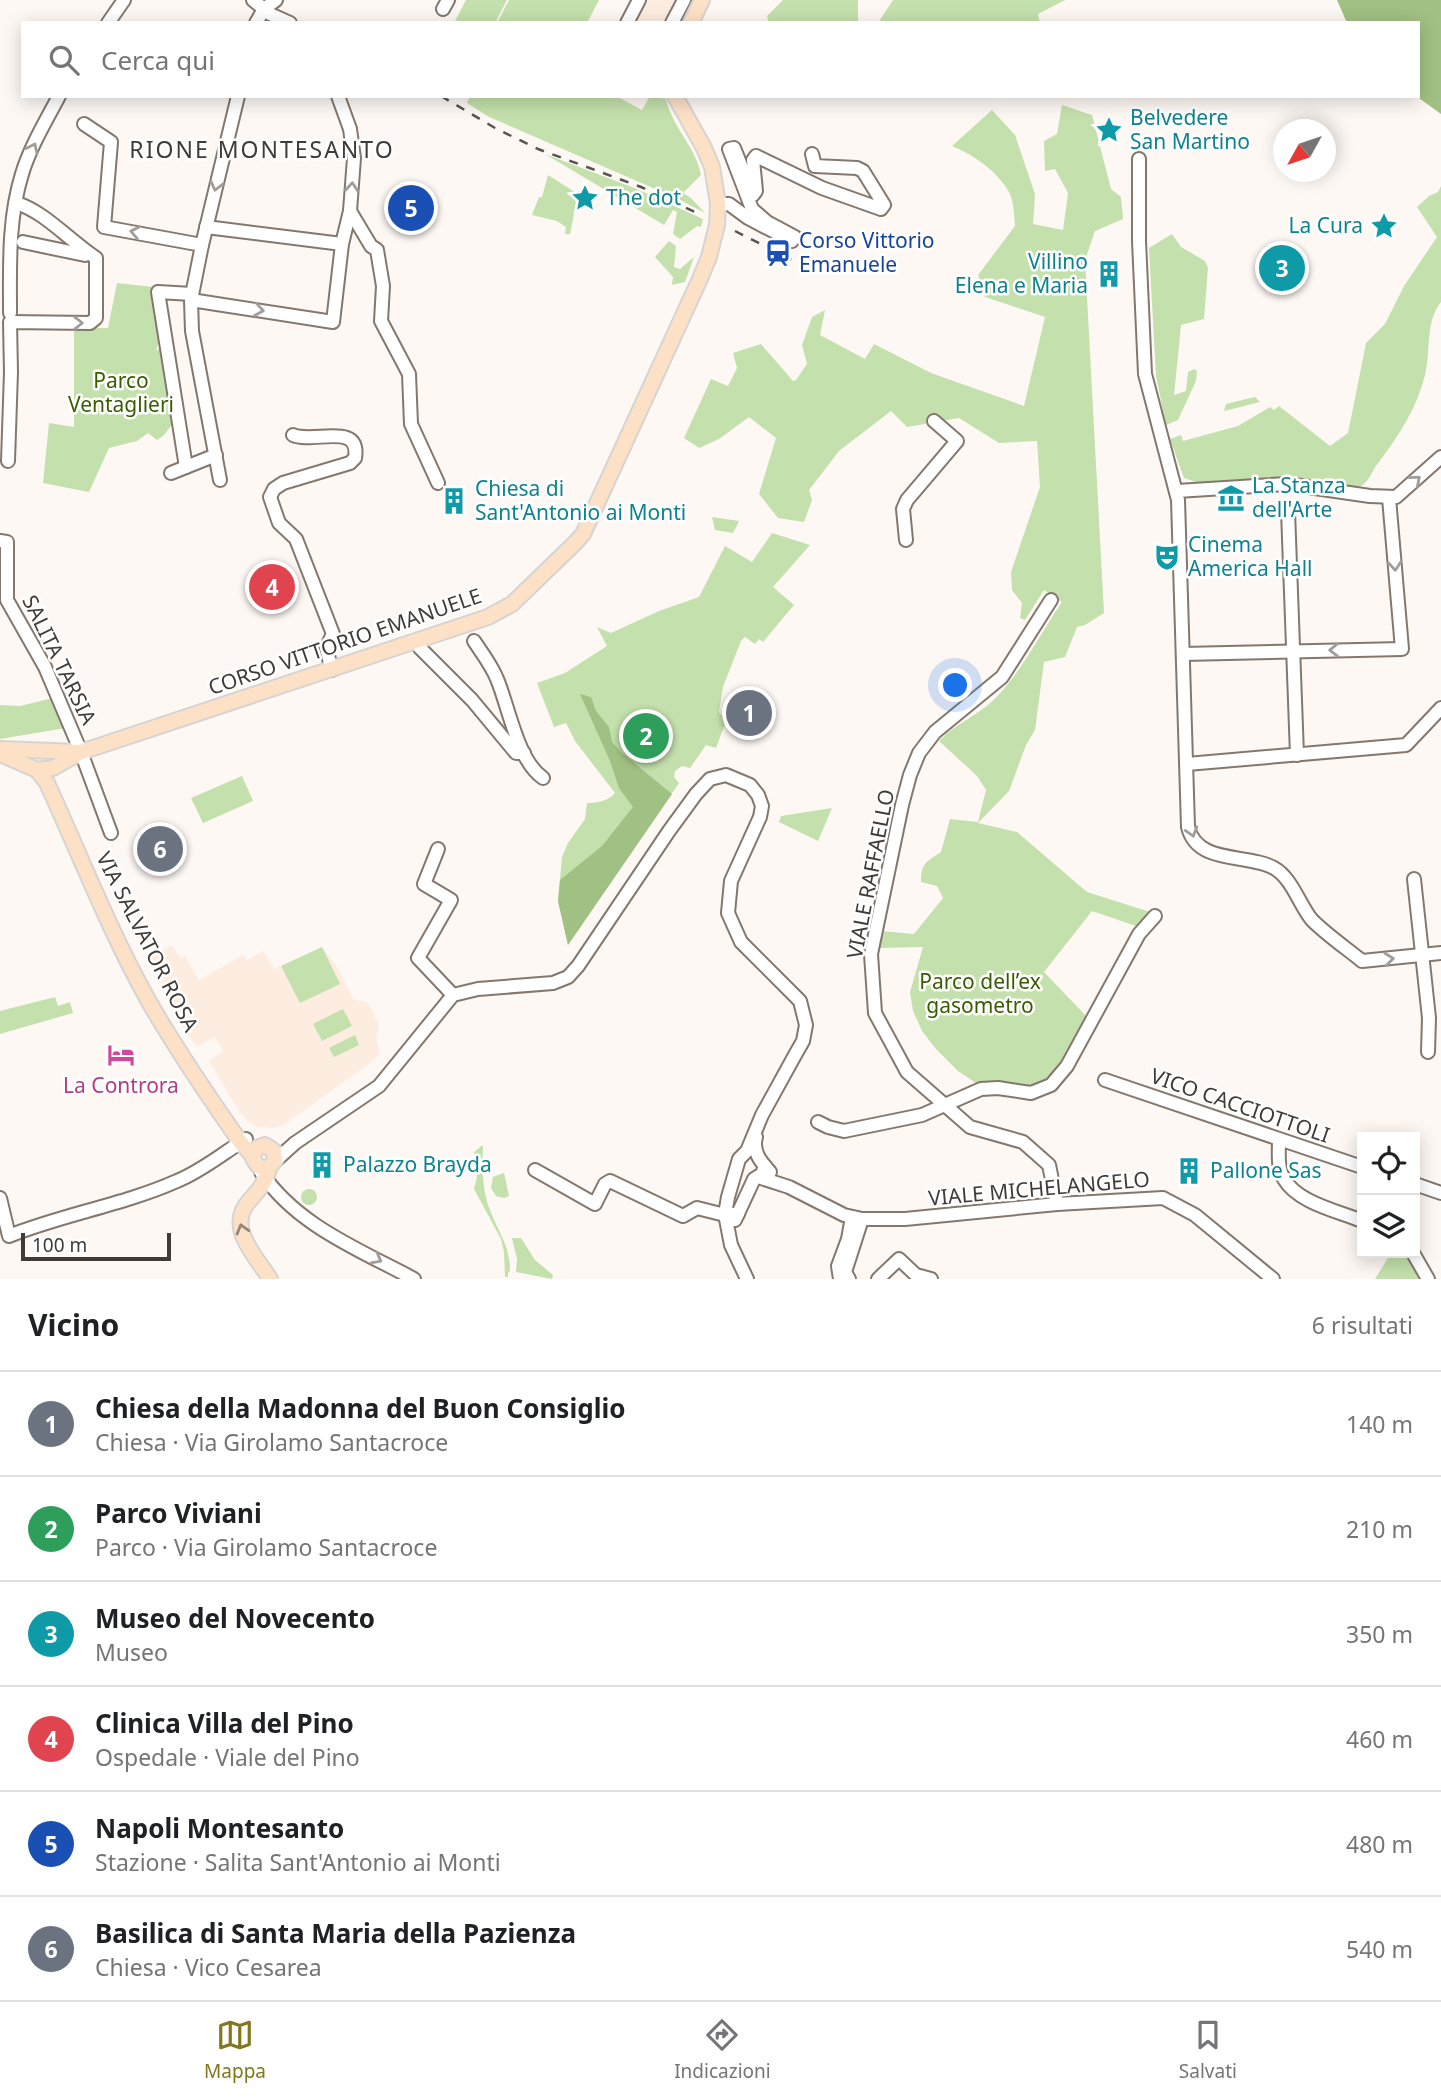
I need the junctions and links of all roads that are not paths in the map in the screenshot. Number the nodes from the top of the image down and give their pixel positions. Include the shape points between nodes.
1 (124, 0) edge
2 (253, 0) edge
3 (276, 0) edge
4 (639, 0) edge
5 (684, 0) edge
6 (702, 0) edge
7 (264, 9) junction
8 (109, 21) edge
9 (257, 21) edge
10 (286, 21) edge
11 (628, 21) edge
12 (673, 21) edge
13 (692, 21) edge
14 (58, 98) edge
15 (238, 98) edge
16 (339, 98) edge
17 (676, 98) edge
18 (84, 124) dead end
19 (812, 154) dead end
20 (1139, 159) dead end
21 (16, 203) junction
22 (718, 204) junction
23 (350, 211) junction
24 (206, 227) junction
25 (17, 241) junction
26 (342, 244) junction
27 (202, 245) junction
28 (95, 257) junction
29 (191, 297) junction
30 (10, 317) junction
31 (934, 421) dead end
32 (293, 435) dead end
33 (216, 455) junction
34 (1441, 457) edge
35 (8, 461) dead end
36 (186, 467) junction
37 (171, 473) dead end
38 (220, 480) dead end
39 (438, 483) dead end
40 (1177, 491) junction
41 (1389, 498) junction
42 (1288, 511) dead end
43 (906, 540) dead end
44 (4, 541) edge
45 (1051, 600) dead end
46 (418, 640) junction
47 (474, 641) dead end
48 (1293, 650) junction
49 (1183, 654) junction
50 (332, 670) junction
51 (1441, 708) edge
52 (0, 748) edge
53 (74, 752) junction
54 (524, 753) junction
55 (0, 754) edge
56 (1297, 755) junction
57 (1187, 765) junction
58 (37, 770) junction
59 (543, 778) dead end
60 (111, 833) dead end
61 (438, 849) dead end
62 (1414, 879) dead end
63 (1155, 916) dead end
64 (1441, 953) edge
65 (1422, 955) junction
66 (453, 995) junction
67 (1428, 1052) dead end
68 (1105, 1080) dead end
69 (946, 1106) junction
70 (818, 1122) dead end
71 (1279, 1140) junction
72 (243, 1141) junction
73 (750, 1154) junction
74 (264, 1161) junction
75 (1357, 1165) edge
76 (738, 1168) junction
77 (534, 1170) dead end
78 (759, 1174) junction
79 (1420, 1186) edge
80 (1441, 1193) edge
81 (0, 1198) edge
82 (1057, 1204) junction
83 (731, 1214) junction
84 (857, 1218) junction
85 (1357, 1219) edge
86 (1417, 1258) edge
87 (270, 1279) edge
88 (414, 1279) edge
89 (747, 1279) edge
90 (841, 1279) edge
91 (849, 1279) edge
92 (878, 1279) edge
93 (931, 1279) edge
94 (1273, 1279) edge
95 (1428, 1279) edge

1 - 8 street
2 - 7 street
3 - 7 street
4 - 11 street
5 - 12 street
6 - 13 main road
7 - 9 street
7 - 10 street
21 -> 14 street via 27,160
15 -> 24 street
23 -> 16 street via 354,158 351,129
17 - 22 main road, CORSO VITTORIO EMANUELE via 708,157
27 -> 18 street via 104,227 111,142
19 - 22 street via 815,166 863,171 884,205 881,209 822,188 756,156 753,195 734,148 729,149 751,209 794,237 792,241 729,204
20 - 40 street via 1145,374
21 - 25 street
21 - 28 street via 31,208
22 - 46 main road, CORSO VITTORIO EMANUELE via 714,241 699,281 583,534 512,604 488,617
23 - 26 street
23 - 39 street via 377,250 383,286 381,321 408,374 411,424
24 - 26 street
24 - 27 street
25 - 28 street
25 - 30 street
29 -> 26 street via 333,322
27 - 29 street
30 -> 28 street via 95,321
29 - 33 street via 192,331
29 - 36 street via 158,292
30 - 35 street
31 - 43 street via 957,441 907,500 903,509
32 - 50 street via 342,435 355,448 350,463 283,483 270,497 281,526 296,539 333,634 326,648
33 - 36 street
33 - 38 street
41 -> 34 street via 1396,497
36 - 37 street
40 - 41 street via 1287,484
40 - 49 street
41 -> 48 street via 1402,649
42 - 48 street
44 - 53 street, SALITA TARSIA via 8,600 46,667
45 - 69 street, VIALE RAFFAELLO via 1002,677 935,732 919,753 902,805 871,954 875,1013 907,1072
46 - 50 main road, CORSO VITTORIO EMANUELE
46 - 54 street via 420,649 472,700 516,753
47 - 54 street via 496,676
48 - 49 street
48 - 56 street
49 - 57 street
50 - 53 main road, CORSO VITTORIO EMANUELE
51 - 56 street via 1406,745
52 - 53 main road
53 - 58 main road via 48,759
53 - 60 street, SALITA TARSIA
54 - 59 street
55 - 58 main road
56 - 57 street
57 -> 65 street via 1188,827 1196,845 1275,869 1312,919 1362,961
58 - 72 main road, VIA SALVATOR ROSA via 147,998
61 - 66 street via 424,884 451,900 418,958
62 - 65 street
63 - 69 street via 1139,934 1067,1066 1051,1085 1031,1093 981,1089
64 - 65 street
65 - 67 street
66 - 73 street via 553,983 568,977 705,783 726,775 750,785 762,806 731,881 731,923 741,942 800,1001 806,1025 796,1055 761,1119
66 - 74 street via 375,1089
68 - 71 street, VICO CACCIOTTOLI
69 - 70 street via 844,1132
69 - 82 street, VIALE RAFFAELLO via 970,1127 1023,1143 1049,1165
71 - 75 street, VICO CACCIOTTOLI
71 - 85 street via 1283,1178 1295,1192
72 - 74 main road, VIA SALVATOR ROSA
72 - 81 street via 179,1180 9,1236
73 - 76 street via 739,1159
73 - 78 street via 762,1159
87 -> 74 main road via 243,1235 239,1219
74 -> 88 street, VIA SALVATOR ROSA via 314,1226
76 - 78 street via 744,1177
76 - 83 street
77 - 83 street via 595,1203 610,1181 682,1216 697,1208
78 - 83 street
78 - 84 street, VIALE MICHELANGELO
79 - 80 street
82 - 84 street, VIALE MICHELANGELO via 905,1219
82 - 94 street, VIALE MICHELANGELO via 1163,1198 1195,1215
83 - 89 street via 730,1240
84 - 90 street via 838,1266
84 - 91 street via 845,1272
86 - 95 street
92 - 93 street via 899,1259 916,1275

